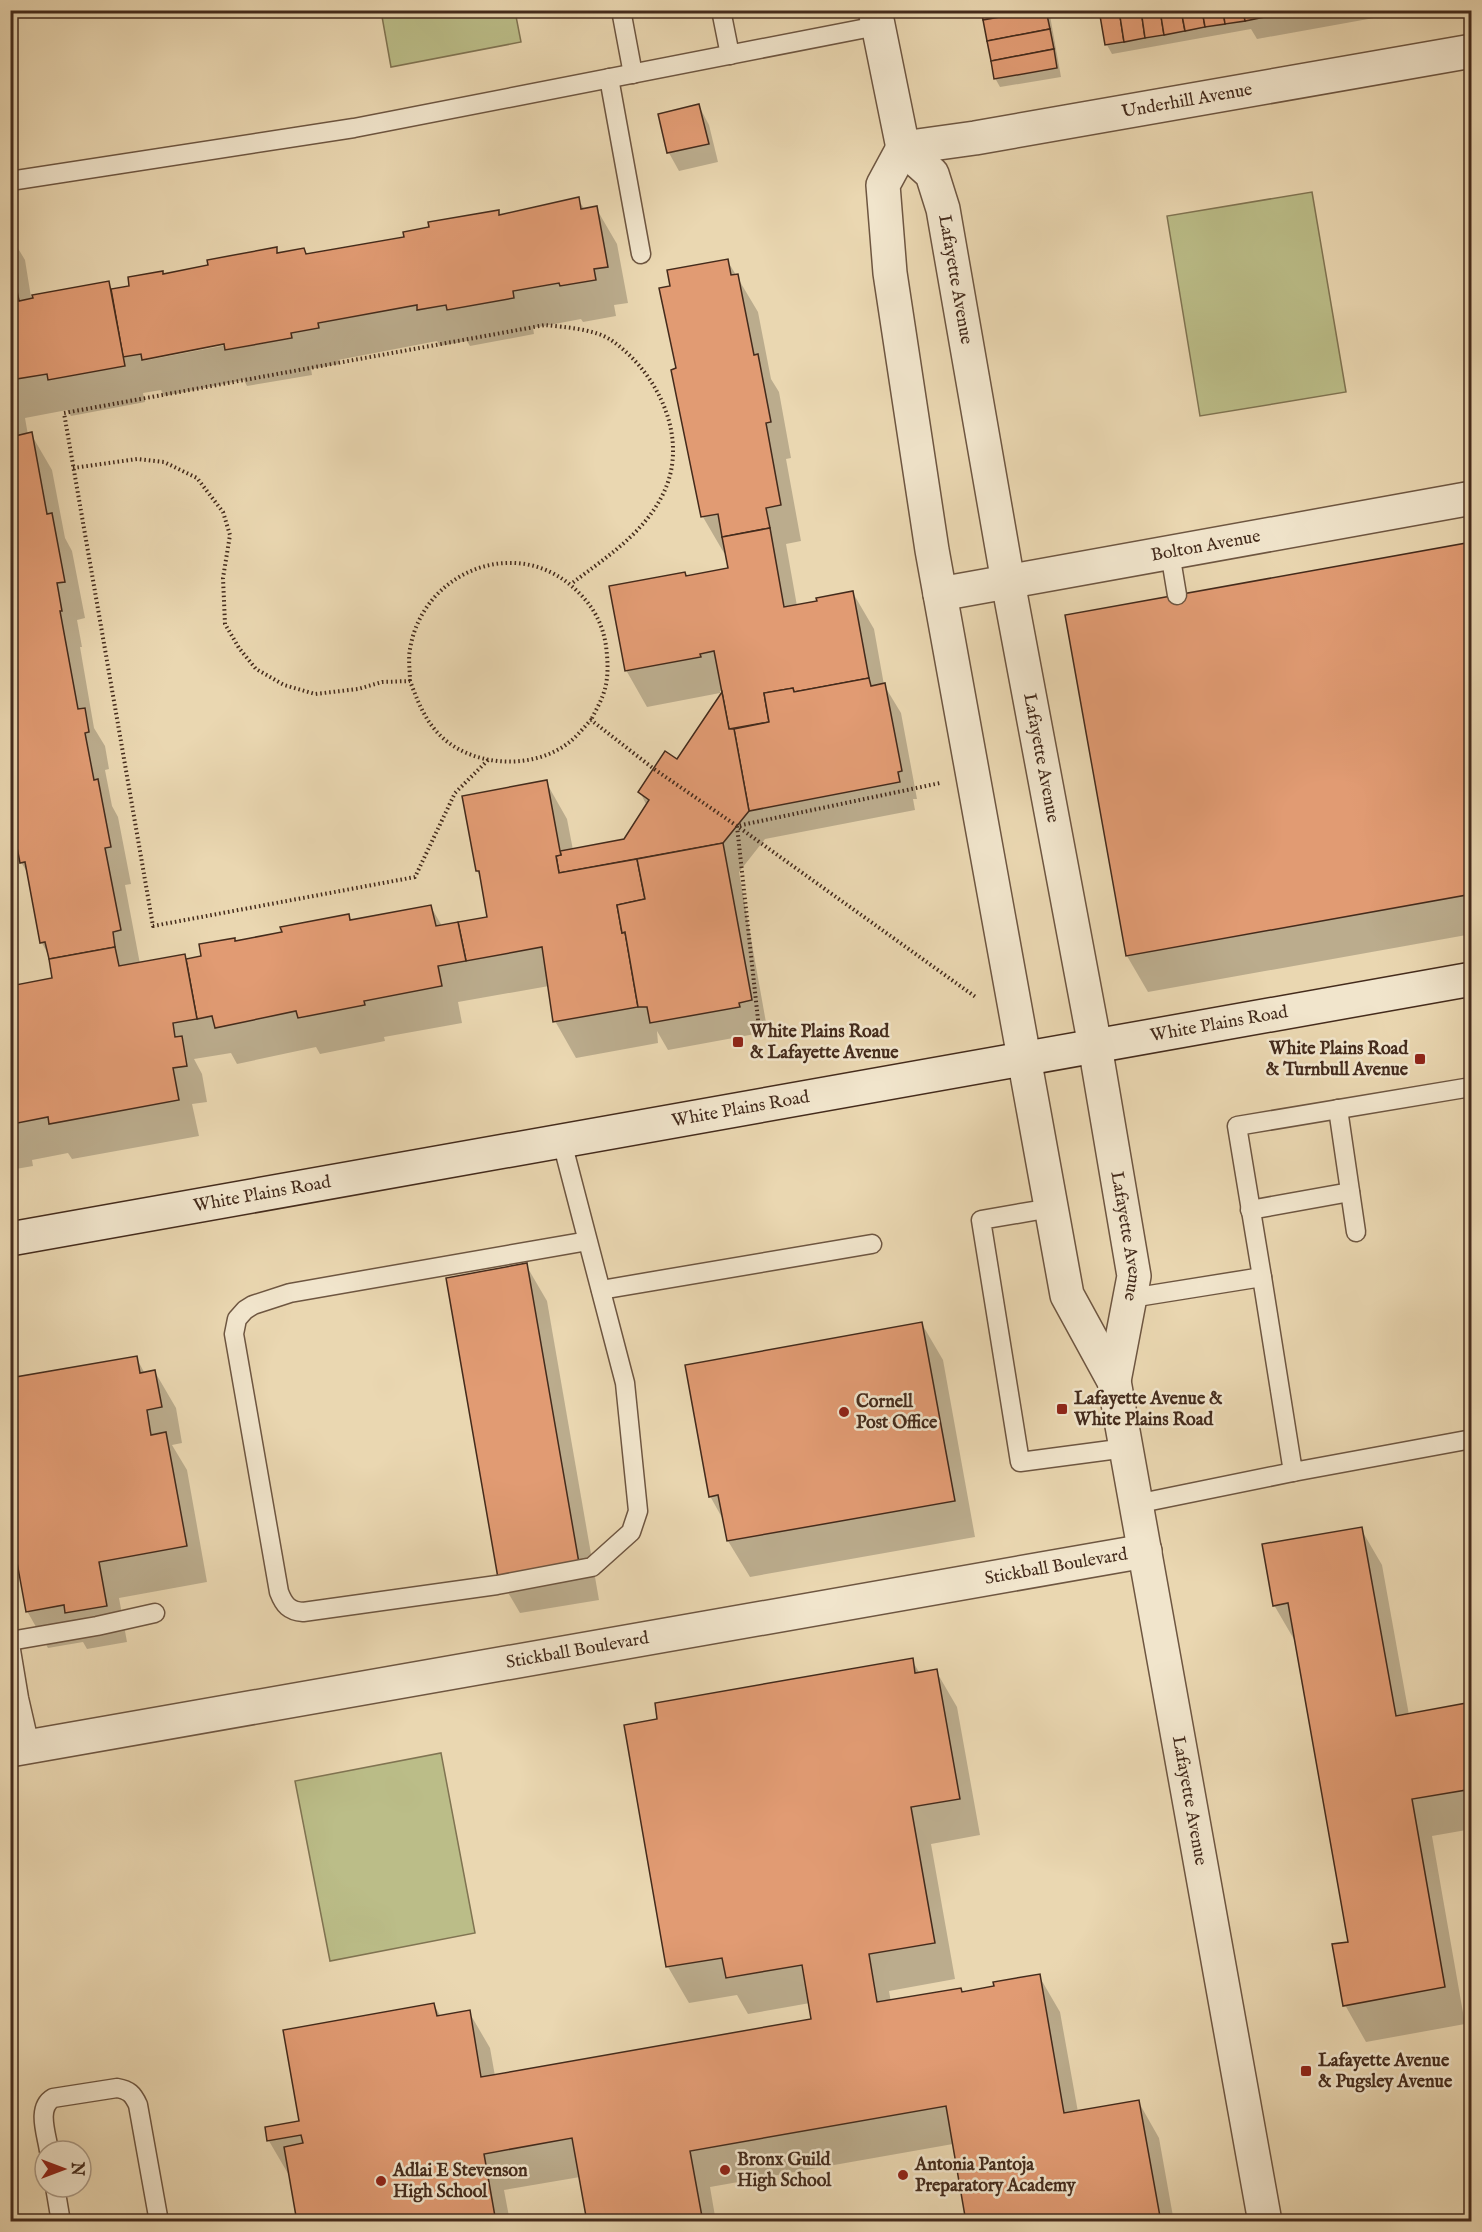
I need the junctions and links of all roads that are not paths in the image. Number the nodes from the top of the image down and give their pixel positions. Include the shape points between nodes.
1 (621, 10) edge
2 (721, 10) edge
3 (876, 18) edge
4 (1472, 51) edge
5 (730, 55) junction
6 (633, 74) junction
7 (609, 78) junction
8 (903, 148) junction
9 (10, 181) edge
10 (641, 254) dead end
11 (1472, 498) edge
12 (1170, 553) junction
13 (1008, 582) junction
14 (940, 594) junction
15 (1177, 595) dead end
16 (1472, 979) edge
17 (1095, 1046) junction
18 (1023, 1059) junction
19 (1471, 1087) edge
20 (1338, 1108) junction
21 (562, 1142) junction
22 (1350, 1192) junction
23 (1051, 1208) junction
24 (1250, 1210) junction
25 (1356, 1232) dead end
26 (10, 1239) edge
27 (588, 1240) junction
28 (872, 1244) dead end
29 (1262, 1277) junction
30 (601, 1290) junction
31 (1131, 1298) junction
32 (1114, 1381) junction
33 (1472, 1438) edge
34 (1126, 1448) junction
35 (1293, 1472) junction
36 (1136, 1504) junction
37 (1145, 1551) junction
38 (155, 1613) dead end
39 (10, 1643) edge
40 (20, 1748) edge
41 (47, 2139) edge
42 (57, 2199) edge
43 (61, 2222) edge
44 (159, 2222) edge
45 (1265, 2222) edge

1 - 6 lane
2 - 5 lane
3 - 5 lane
3 - 8 street
4 - 8 street, Underhill Avenue
5 - 6 lane
6 - 7 lane
7 - 9 lane via 354,128
7 - 10 lane
8 - 13 street, Lafayette Avenue via 932,174 943,209
8 - 14 street, Lafayette Avenue via 883,185 887,238
11 - 12 street, Bolton Avenue
12 - 13 street, Bolton Avenue
12 - 15 lane
13 - 14 street, Bolton Avenue
13 - 17 street, Lafayette Avenue
14 - 18 street, Lafayette Avenue
16 - 17 street, White Plains Road
17 - 18 street, White Plains Road
17 - 31 street, Lafayette Avenue via 1134,1276
18 - 21 street, White Plains Road
18 - 23 street, Lafayette Avenue
19 - 20 lane
20 - 22 lane
20 - 24 lane via 1237,1126
21 - 26 street, White Plains Road
21 - 27 lane
22 - 24 lane
22 - 25 lane
23 - 32 street, Lafayette Avenue via 1067,1295
23 - 34 lane via 981,1220 1020,1462
24 - 29 lane
27 - 30 lane
27 - 30 lane via 290,1293 253,1305 237,1319 234,1334 284,1605 303,1612 497,1585 592,1567 631,1532 638,1511 625,1383
28 - 30 lane
29 - 31 lane
29 - 35 lane
31 - 32 street, Lafayette Avenue
32 - 34 street, Lafayette Avenue
33 - 35 lane
34 - 36 street, Lafayette Avenue
35 - 36 lane
36 - 37 street, Lafayette Avenue
37 - 40 street, Stickball Boulevard
37 - 45 street, Lafayette Avenue
38 - 39 lane
39 - 40 lane via 19,1698
41 - 44 lane via 44,2105 53,2098 117,2088 133,2094
42 - 43 lane

